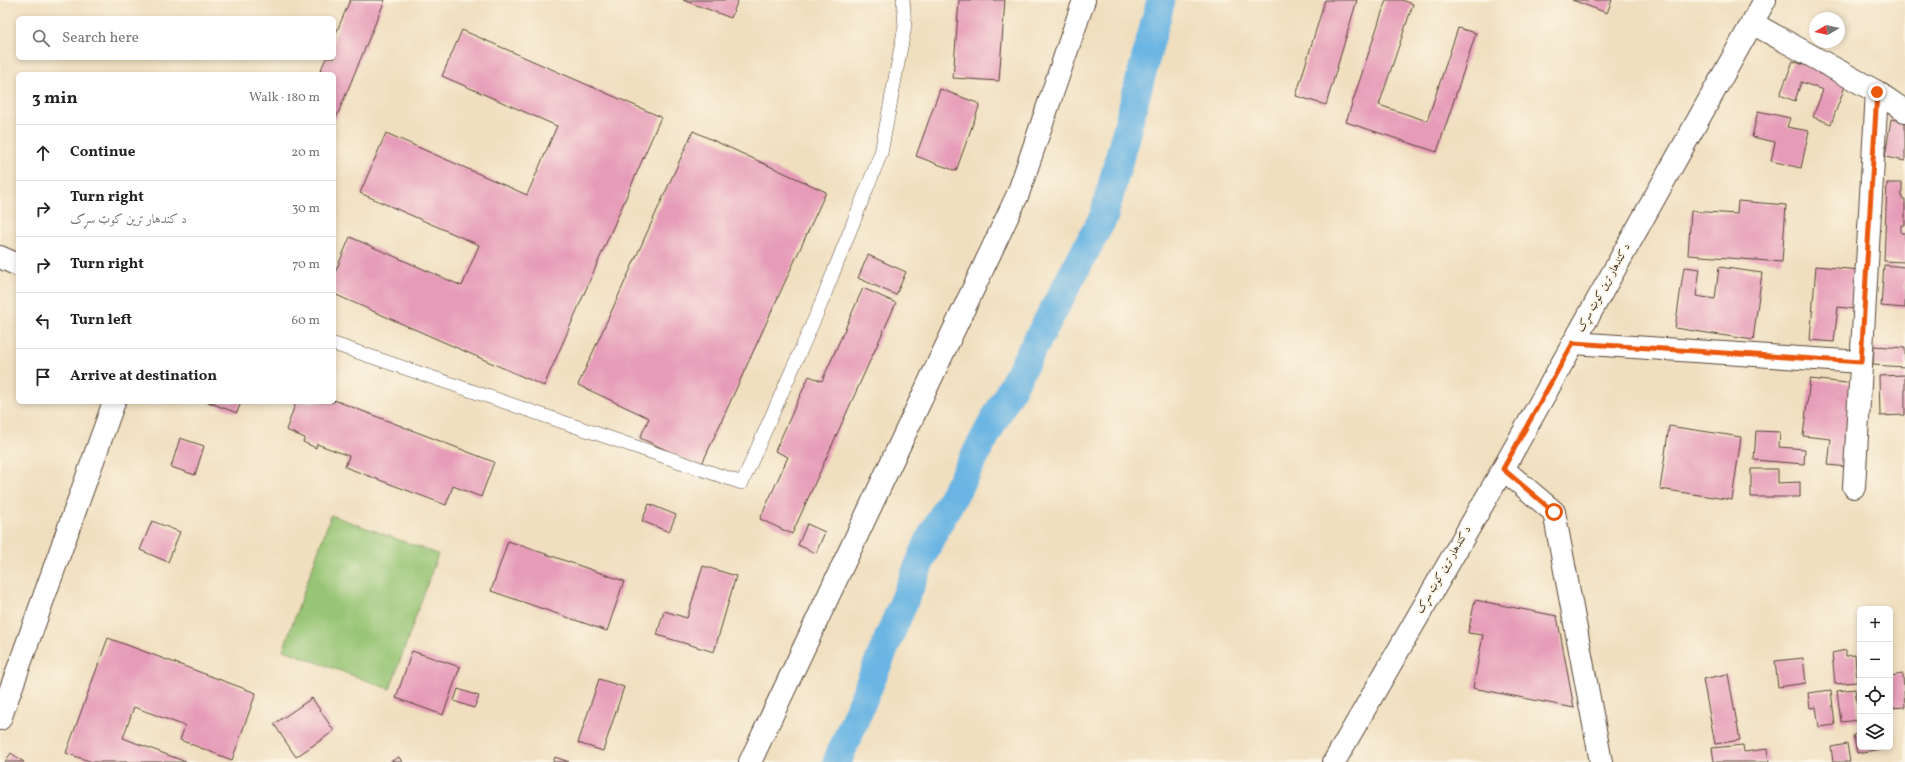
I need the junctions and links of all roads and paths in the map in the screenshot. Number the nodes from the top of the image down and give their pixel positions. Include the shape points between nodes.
1 (903, 0) edge
2 (1084, 0) edge
3 (1765, 0) edge
4 (1752, 23) junction
5 (1877, 92) junction
6 (1905, 111) edge
7 (0, 257) edge
8 (16, 264) edge
9 (1573, 343) junction
10 (336, 345) edge
11 (1861, 362) junction
12 (113, 404) edge
13 (1503, 469) junction
14 (1854, 488) dead end
15 (0, 719) edge
16 (750, 762) edge
17 (1334, 762) edge
18 (1601, 762) edge

1 - 10 lane via 905,26 880,153 818,311 742,483
2 - 16 street via 1018,194
3 - 4 street, د کندهار ترين کوټ سړک
4 - 5 street
4 - 9 street, د کندهار ترين کوټ سړک
5 - 6 street
5 - 11 street
7 - 8 street
9 - 11 street
9 - 13 street, د کندهار ترين کوټ سړک
11 - 14 street
12 - 15 street
13 - 17 street, د کندهار ترين کوټ سړک
13 - 18 street via 1554,512

